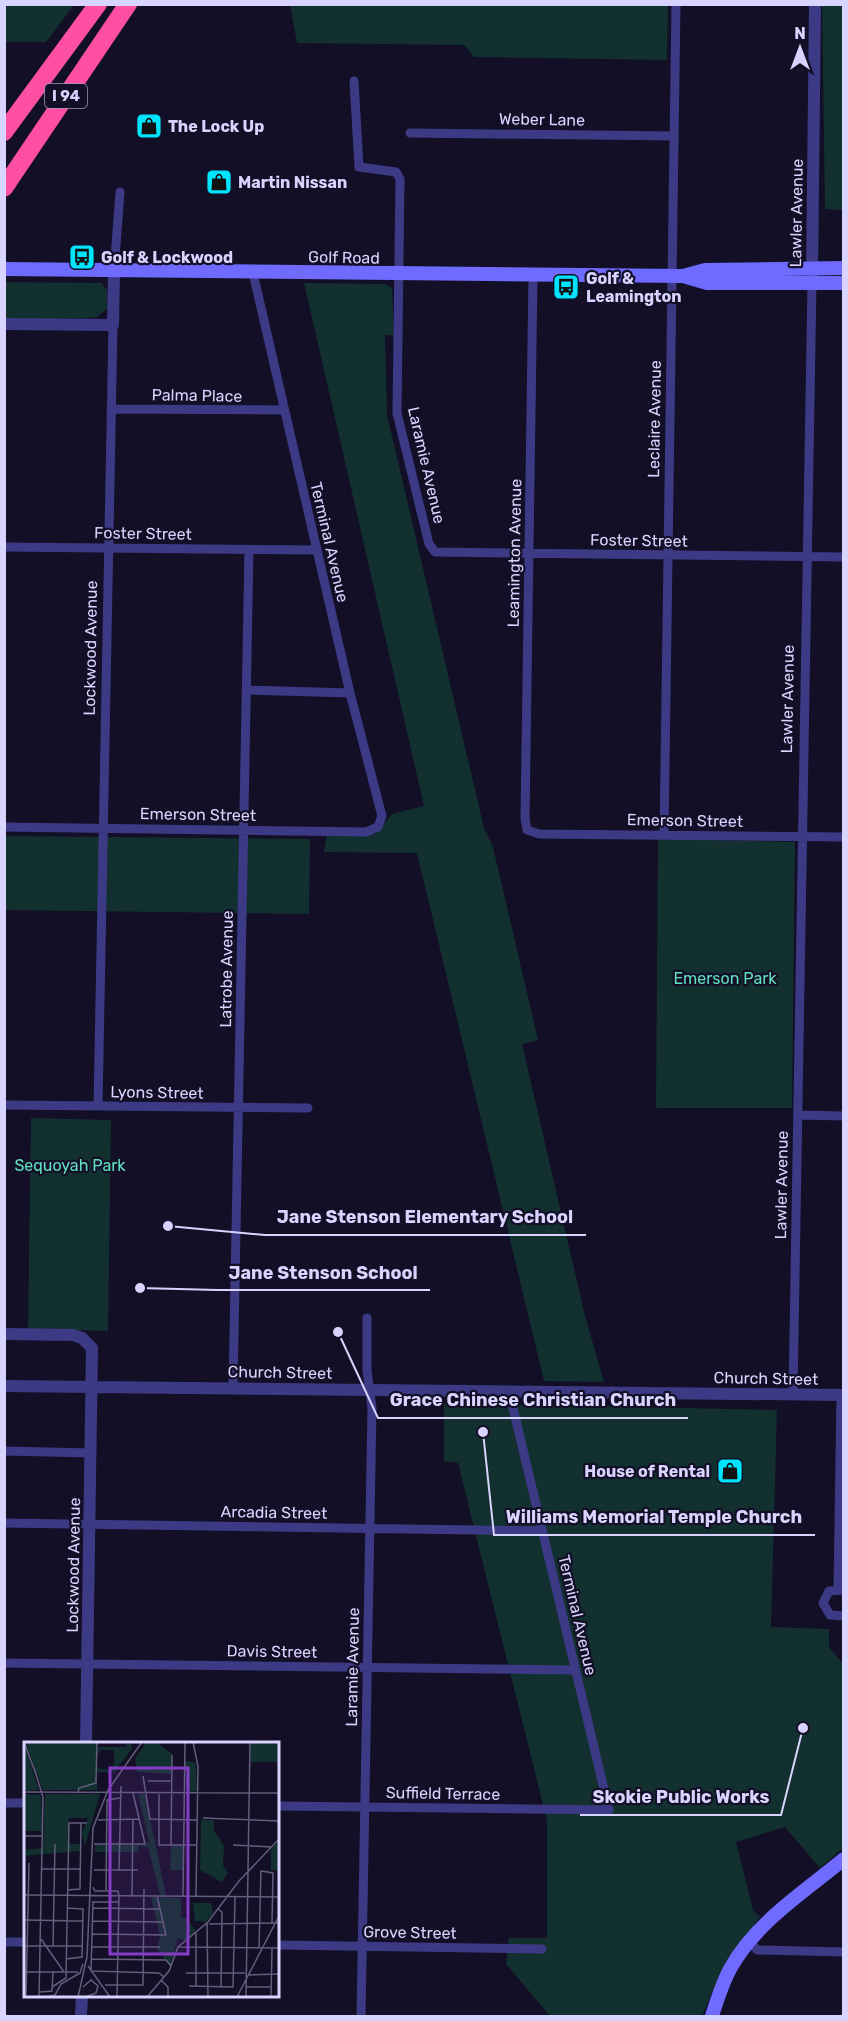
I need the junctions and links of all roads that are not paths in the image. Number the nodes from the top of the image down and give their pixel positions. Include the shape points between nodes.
1 (98, 4) edge
2 (128, 4) edge
3 (676, 4) edge
4 (815, 4) edge
5 (354, 81) dead end
6 (4, 132) edge
7 (410, 133) dead end
8 (674, 136) junction
9 (4, 188) edge
10 (120, 192) dead end
11 (812, 268) junction
12 (843, 268) edge
13 (4, 269) edge
14 (114, 271) junction
15 (253, 273) junction
16 (399, 274) junction
17 (533, 276) junction
18 (677, 276) junction
19 (812, 283) junction
20 (843, 283) edge
21 (4, 324) edge
22 (113, 325) junction
23 (111, 409) junction
24 (283, 410) junction
25 (4, 547) edge
26 (109, 548) junction
27 (249, 550) junction
28 (316, 550) junction
29 (435, 552) joint
30 (530, 554) junction
31 (666, 555) junction
32 (806, 556) junction
33 (843, 557) edge
34 (246, 690) junction
35 (350, 693) junction
36 (382, 816) joint
37 (4, 826) edge
38 (103, 828) junction
39 (244, 830) junction
40 (527, 830) joint
41 (664, 835) junction
42 (802, 836) junction
43 (843, 837) edge
44 (4, 1105) edge
45 (98, 1106) junction
46 (238, 1107) junction
47 (308, 1108) dead end
48 (799, 1115) junction
49 (843, 1116) edge
50 (367, 1318) dead end
51 (4, 1334) edge
52 (4, 1386) edge
53 (93, 1387) junction
54 (233, 1388) junction
55 (369, 1390) junction
56 (509, 1391) junction
57 (793, 1394) junction
58 (842, 1395) edge
59 (4, 1451) edge
60 (92, 1453) junction
61 (4, 1523) edge
62 (91, 1524) junction
63 (370, 1528) junction
64 (542, 1531) junction
65 (841, 1590) edge
66 (843, 1616) edge
67 (4, 1663) edge
68 (88, 1664) junction
69 (367, 1668) junction
70 (575, 1670) junction
71 (86, 1742) edge
72 (4, 1803) edge
73 (24, 1803) edge
74 (279, 1806) edge
75 (365, 1807) junction
76 (609, 1810) joint
77 (843, 1859) edge
78 (750, 1941) junction
79 (4, 1942) edge
80 (24, 1942) edge
81 (279, 1945) edge
82 (363, 1946) junction
83 (542, 1949) dead end
84 (843, 1952) edge
85 (82, 1997) edge
86 (81, 2016) edge
87 (362, 2016) edge
88 (712, 2016) edge

1 - 6 highway, I 94
2 - 9 highway, I 94
3 - 8 street, Leclaire Avenue
4 - 11 street, Lawler Avenue
5 - 16 street, Laramie Avenue via 359,167 396,172 400,179
7 - 8 street, Weber Lane
8 - 18 street, Leclaire Avenue
10 - 14 street, Lockwood Avenue
11 - 12 main road, Golf Road
11 - 18 main road, Golf Road via 705,270
11 - 19 street, Lawler Avenue
13 - 14 main road, Golf Road
14 - 15 main road, Golf Road
14 - 22 street, Lockwood Avenue
15 - 16 main road, Golf Road
15 - 24 street, Terminal Avenue
16 - 17 main road, Golf Road
16 - 29 street, Laramie Avenue via 397,413 429,544
17 - 18 main road, Golf Road
17 - 30 street, Leamington Avenue
18 - 19 main road, Golf Road via 706,283
18 - 31 street, Leclaire Avenue
19 - 20 main road, Golf Road
19 - 32 street, Lawler Avenue
21 - 22 street
22 - 23 street, Lockwood Avenue
23 - 24 street, Palma Place
23 - 26 street, Lockwood Avenue
24 - 28 street, Terminal Avenue
25 - 26 street, Foster Street
26 - 27 street, Foster Street
26 - 38 street, Lockwood Avenue
27 - 28 street, Foster Street
27 - 34 street, Latrobe Avenue
28 - 35 street, Terminal Avenue
29 - 30 street, Foster Street
30 - 31 street, Foster Street
30 - 40 street, Leamington Avenue
31 - 32 street, Foster Street
31 - 41 street, Leclaire Avenue
32 - 33 street, Foster Street
32 - 42 street, Lawler Avenue
34 - 35 street
34 - 39 street, Latrobe Avenue
35 - 36 street, Terminal Avenue
36 - 39 street, Emerson Street via 378,827 366,832
37 - 38 street, Emerson Street
38 - 39 street, Emerson Street
38 - 45 street, Lockwood Avenue
39 - 46 street, Latrobe Avenue
40 - 41 street, Emerson Street via 539,834
41 - 42 street, Emerson Street
42 - 43 street, Emerson Street
42 - 48 street, Lawler Avenue
44 - 45 street, Lyons Street
45 - 46 street, Lyons Street
46 - 47 street, Lyons Street
46 - 54 street, Latrobe Avenue
48 - 49 street
48 - 57 street, Lawler Avenue
50 - 55 street, Laramie Avenue
51 - 53 street, Lockwood Avenue via 82,1338 92,1348
52 - 53 street, Church Street
53 - 54 street, Church Street
53 - 60 street, Lockwood Avenue
54 - 55 street, Church Street
55 - 56 street, Church Street
55 - 63 street, Laramie Avenue
56 - 57 street, Church Street
56 - 64 street, Terminal Avenue
57 - 58 street, Church Street
58 - 65 street
59 - 60 street
60 - 62 street, Lockwood Avenue
61 - 62 street, Arcadia Street
62 - 63 street, Arcadia Street
62 - 68 street, Lockwood Avenue
63 - 64 street, Arcadia Street
63 - 69 street, Laramie Avenue
64 - 70 street, Terminal Avenue
65 - 66 street via 826,1595 824,1608 834,1617
67 - 68 street, Davis Street
68 - 69 street, Davis Street
68 - 71 street, Lockwood Avenue
69 - 70 street, Davis Street
69 - 75 street, Laramie Avenue
70 - 76 street, Terminal Avenue
72 - 73 street
74 - 75 street, Suffield Terrace
75 - 76 street, Suffield Terrace
75 - 82 street, Laramie Avenue
77 - 78 main road
78 - 84 street via 757,1950
78 - 88 main road via 731,1968
79 - 80 street
81 - 82 street, Grove Street
82 - 83 street, Grove Street
82 - 87 street, Laramie Avenue
85 - 86 street

